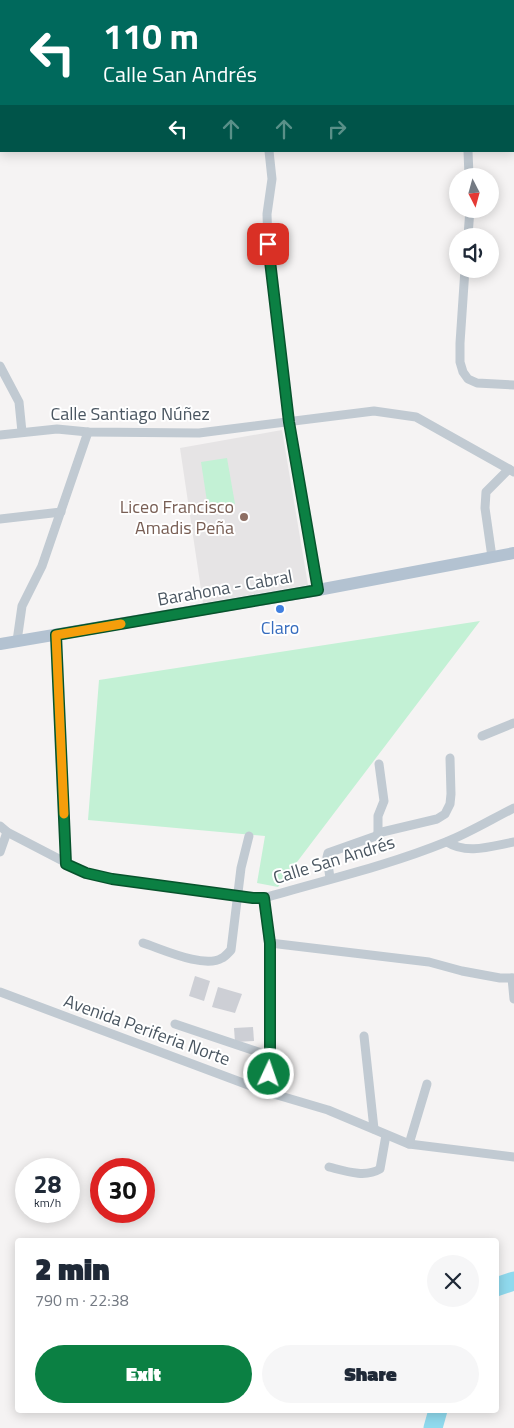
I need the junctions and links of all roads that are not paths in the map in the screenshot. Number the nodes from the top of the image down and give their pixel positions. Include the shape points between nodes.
1 (270, 152) edge
2 (468, 152) edge
3 (469, 168) edge
4 (464, 278) edge
5 (1, 368) edge
6 (514, 385) edge
7 (289, 422) junction
8 (22, 432) junction
9 (88, 432) junction
10 (0, 435) edge
11 (512, 470) edge
12 (61, 512) junction
13 (0, 519) edge
14 (514, 553) edge
15 (492, 557) junction
16 (318, 590) junction
17 (56, 635) junction
18 (17, 641) junction
19 (0, 644) edge
20 (514, 723) edge
21 (482, 736) dead end
22 (450, 758) dead end
23 (379, 764) dead end
24 (514, 808) edge
25 (4, 829) edge
26 (378, 833) junction
27 (249, 836) dead end
28 (447, 842) junction
29 (514, 842) edge
30 (0, 852) edge
31 (66, 864) junction
32 (330, 878) junction
33 (237, 896) junction
34 (264, 898) junction
35 (143, 943) dead end
36 (270, 943) junction
37 (513, 978) edge
38 (0, 992) edge
39 (514, 999) edge
40 (175, 1024) dead end
41 (364, 1036) dead end
42 (270, 1056) junction
43 (428, 1084) dead end
44 (267, 1092) junction
45 (374, 1129) junction
46 (386, 1134) junction
47 (410, 1144) junction
48 (514, 1157) edge
49 (329, 1167) dead end

1 - 7 street via 272,179 267,214 268,244
2 - 3 street
4 - 6 street via 460,342 463,372 477,383
5 - 8 street via 19,402
7 - 9 street, Calle Santiago Núñez via 199,433
7 - 11 street, Calle Santiago Núñez via 374,411 416,418
7 - 16 street
8 - 9 street, Calle Santiago Núñez via 57,429
8 - 10 street, Calle Santiago Núñez
9 - 12 street
11 - 15 street via 486,492
12 - 13 street
12 - 18 street via 42,566 22,606
14 - 15 main road, Barahona - Cabral
15 - 16 main road, Barahona - Cabral
16 - 17 main road, Barahona - Cabral
17 - 18 main road, Barahona - Cabral
17 - 31 street
18 - 19 main road, Barahona - Cabral
20 - 21 street
22 - 26 street via 451,794 445,814 437,819
23 - 26 street via 384,801 378,816
24 - 28 street, Calle San Andrés
25 - 30 street
25 - 31 street, Calle San Andrés
26 - 32 street via 328,853
27 - 33 street
28 - 29 street via 464,849
28 - 32 street, Calle San Andrés via 362,871
31 - 33 street, Calle San Andrés via 112,879
32 - 34 street, Calle San Andrés
33 - 34 street, Calle San Andrés
33 - 35 street via 231,950 223,958 200,961
34 - 36 street
36 - 37 street via 429,962 462,971
36 - 42 street
37 - 39 street
38 - 44 street, Avenida Periferia Norte
40 - 42 street
41 - 45 street
42 - 44 street
43 - 47 street
44 - 45 street, Avenida Periferia Norte via 328,1110
45 - 46 street, Avenida Periferia Norte
46 - 47 street, Avenida Periferia Norte
46 - 49 street via 380,1169 373,1173
47 - 48 street, Avenida Periferia Norte

